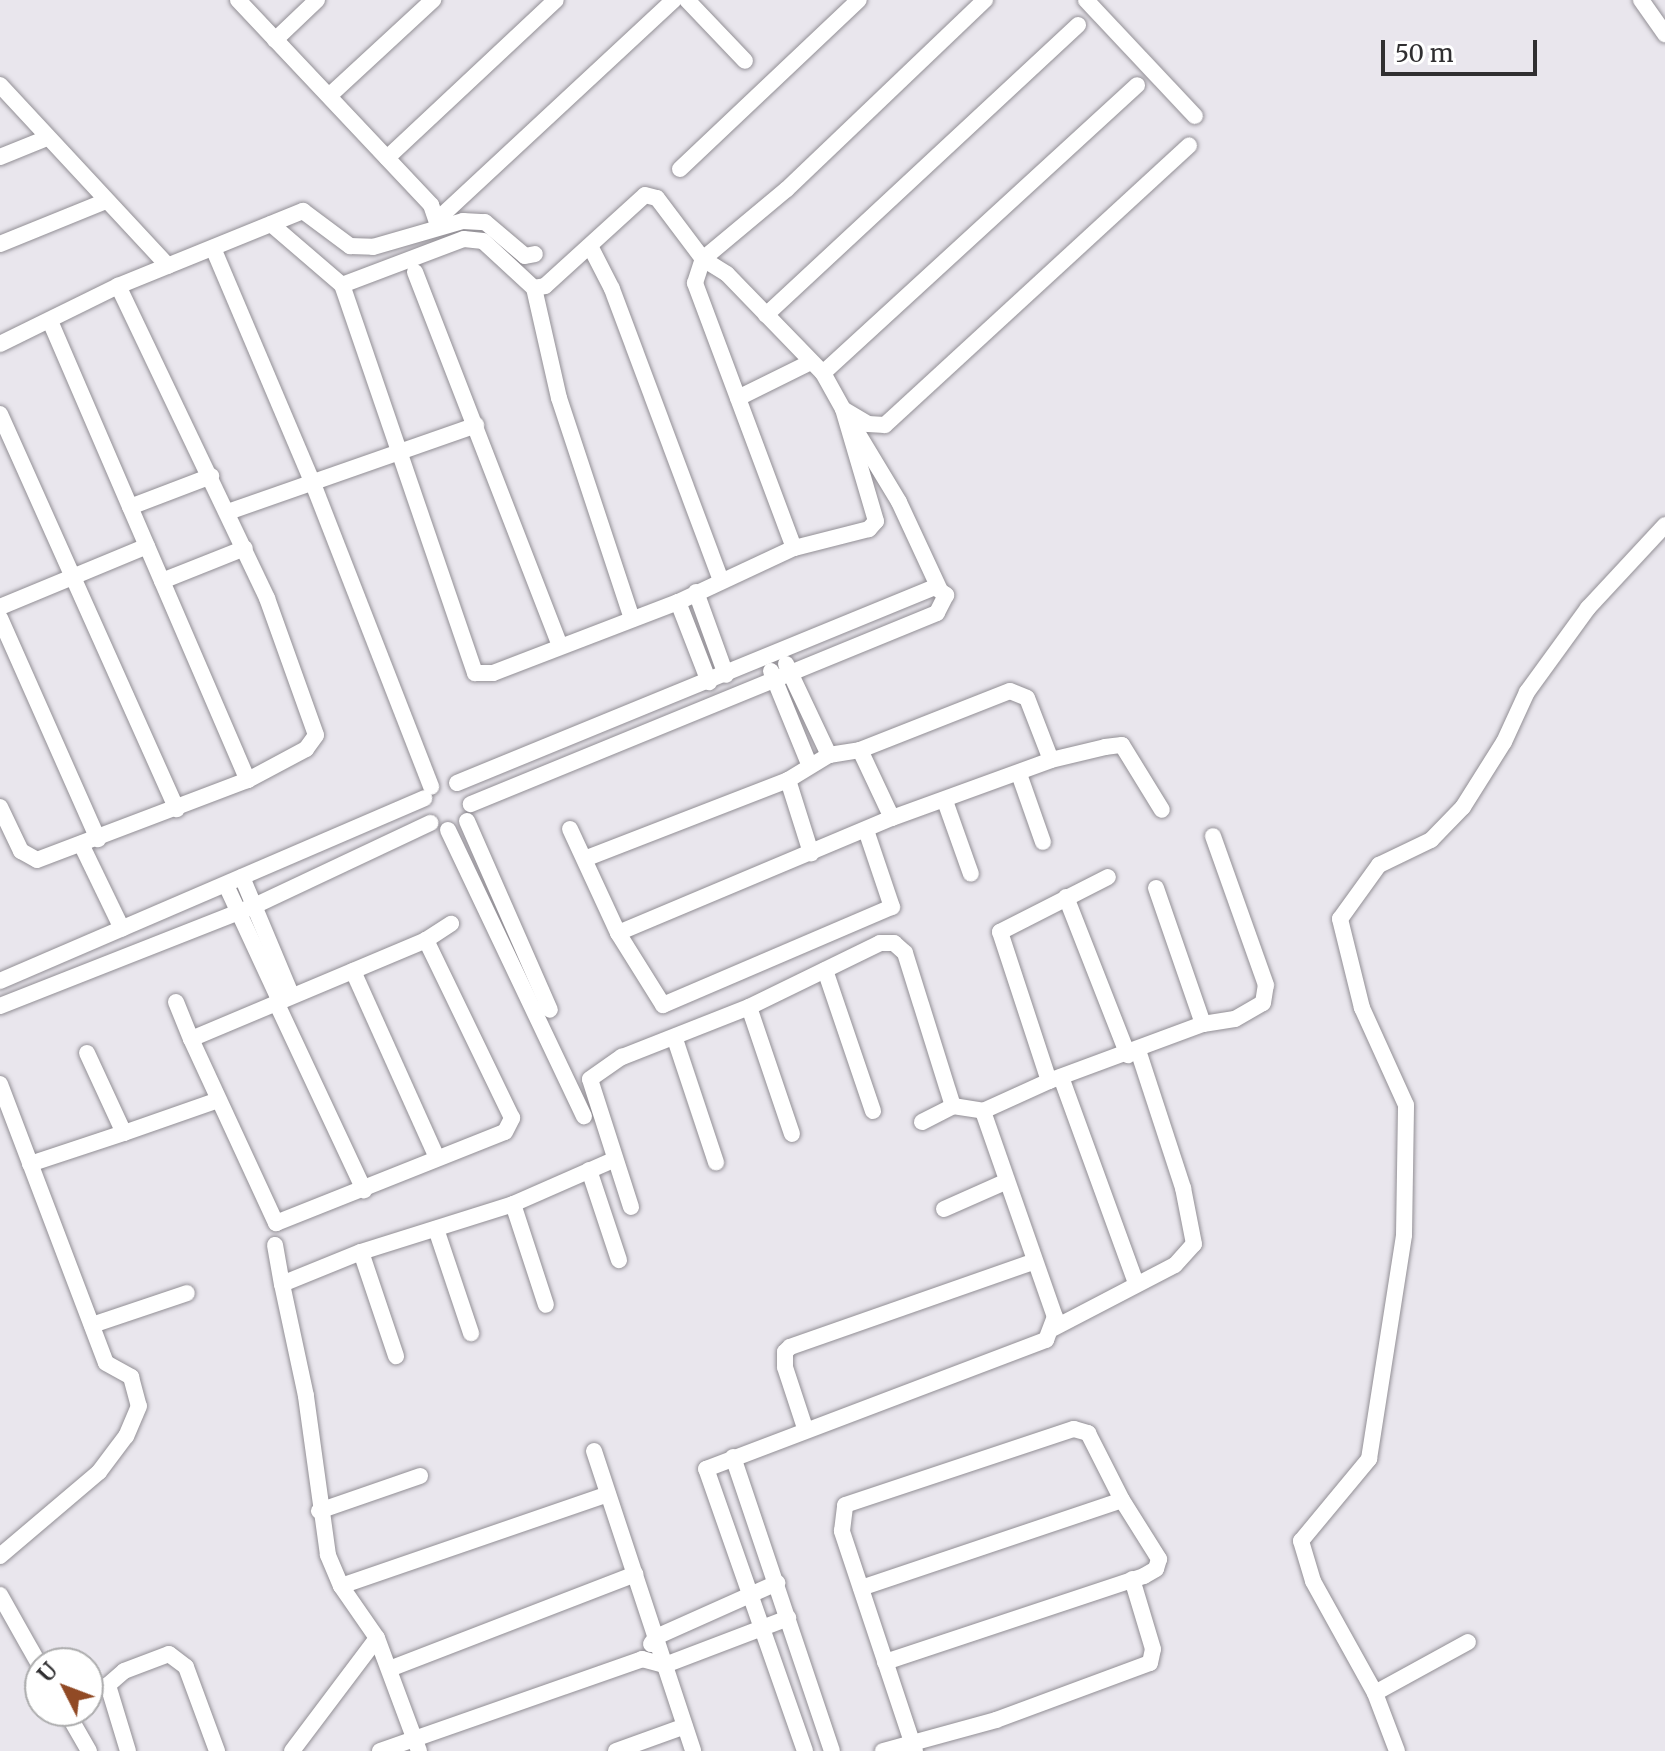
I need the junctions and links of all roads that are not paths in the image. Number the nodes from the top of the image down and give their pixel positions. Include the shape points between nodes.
1 (238, 0) edge
2 (317, 0) edge
3 (433, 0) edge
4 (556, 0) edge
5 (674, 0) edge
6 (687, 0) edge
7 (859, 0) edge
8 (985, 0) edge
9 (1086, 0) edge
10 (1641, 0) edge
11 (1078, 25) dead end
12 (1665, 34) edge
13 (275, 40) junction
14 (745, 61) dead end
15 (0, 85) edge
16 (1137, 85) dead end
17 (329, 96) junction
18 (1195, 116) dead end
19 (47, 138) junction
20 (1189, 145) dead end
21 (0, 157) edge
22 (387, 158) junction
23 (680, 169) dead end
24 (106, 201) junction
25 (438, 222) junction
26 (271, 224) junction
27 (0, 244) edge
28 (590, 246) junction
29 (213, 248) junction
30 (535, 254) dead end
31 (703, 259) junction
32 (168, 266) junction
33 (415, 272) dead end
34 (342, 285) junction
35 (118, 286) junction
36 (534, 288) junction
37 (766, 315) junction
38 (50, 321) junction
39 (0, 344) edge
40 (817, 367) junction
41 (738, 398) junction
42 (843, 409) junction
43 (0, 414) edge
44 (476, 425) junction
45 (401, 452) junction
46 (211, 476) junction
47 (312, 481) junction
48 (130, 507) junction
49 (228, 512) junction
50 (1665, 525) edge
51 (147, 546) junction
52 (245, 548) junction
53 (794, 548) junction
54 (72, 574) junction
55 (720, 578) junction
56 (162, 581) junction
57 (939, 588) junction
58 (696, 592) junction
59 (678, 602) junction
60 (0, 607) edge
61 (0, 618) edge
62 (632, 619) junction
63 (560, 646) junction
64 (774, 655) junction
65 (726, 675) junction
66 (781, 675) junction
67 (709, 682) junction
68 (860, 750) junction
69 (829, 755) junction
70 (1051, 760) junction
71 (809, 764) junction
72 (1019, 774) junction
73 (248, 780) junction
74 (788, 780) junction
75 (457, 783) junction
76 (427, 792) junction
77 (945, 801) junction
78 (471, 804) junction
79 (0, 807) edge
80 (177, 809) junction
81 (1162, 810) dead end
82 (892, 818) junction
83 (467, 821) junction
84 (430, 823) junction
85 (570, 829) dead end
86 (448, 830) junction
87 (867, 833) junction
88 (1213, 836) dead end
89 (98, 839) junction
90 (1043, 842) dead end
91 (81, 844) junction
92 (811, 853) junction
93 (587, 858) junction
94 (971, 874) dead end
95 (242, 877) junction
96 (1108, 877) dead end
97 (226, 885) junction
98 (1156, 888) dead end
99 (1066, 897) junction
100 (254, 906) junction
101 (237, 913) junction
102 (451, 924) dead end
103 (122, 929) junction
104 (618, 933) junction
105 (426, 940) junction
106 (825, 970) junction
107 (353, 971) junction
108 (0, 981) edge
109 (282, 998) junction
110 (176, 1002) dead end
111 (0, 1006) edge
112 (749, 1007) junction
113 (550, 1010) dead end
114 (1203, 1024) junction
115 (191, 1039) junction
116 (675, 1039) junction
117 (1133, 1052) junction
118 (87, 1053) dead end
119 (1055, 1079) junction
120 (0, 1084) edge
121 (218, 1100) junction
122 (953, 1106) junction
123 (873, 1111) dead end
124 (983, 1111) junction
125 (584, 1116) dead end
126 (922, 1122) dead end
127 (124, 1133) junction
128 (792, 1134) dead end
129 (437, 1158) junction
130 (613, 1160) junction
131 (716, 1162) dead end
132 (30, 1164) junction
133 (589, 1170) junction
134 (1005, 1182) junction
135 (364, 1190) junction
136 (513, 1204) junction
137 (631, 1207) dead end
138 (944, 1209) dead end
139 (436, 1229) junction
140 (275, 1245) dead end
141 (361, 1252) junction
142 (619, 1260) dead end
143 (1033, 1262) junction
144 (1136, 1283) junction
145 (282, 1284) junction
146 (187, 1293) dead end
147 (546, 1305) dead end
148 (92, 1325) junction
149 (1054, 1328) junction
150 (471, 1333) dead end
151 (396, 1356) dead end
152 (805, 1428) junction
153 (594, 1451) dead end
154 (733, 1457) junction
155 (420, 1476) dead end
156 (608, 1494) junction
157 (1122, 1500) junction
158 (319, 1511) junction
159 (0, 1556) edge
160 (635, 1574) junction
161 (1132, 1579) junction
162 (777, 1583) junction
163 (341, 1586) junction
164 (861, 1588) junction
165 (748, 1593) junction
166 (0, 1595) edge
167 (788, 1618) junction
168 (760, 1627) junction
169 (656, 1637) junction
170 (377, 1638) junction
171 (1468, 1642) dead end
172 (29, 1647) edge
173 (642, 1659) junction
174 (885, 1662) junction
175 (665, 1665) junction
176 (392, 1668) junction
177 (1375, 1693) junction
178 (685, 1726) junction
179 (75, 1727) edge
180 (417, 1745) edge
181 (913, 1745) edge
182 (89, 1751) edge
183 (128, 1751) edge
184 (217, 1751) edge
185 (292, 1751) edge
186 (380, 1751) edge
187 (616, 1751) edge
188 (693, 1751) edge
189 (805, 1751) edge
190 (832, 1751) edge
191 (883, 1751) edge
192 (1397, 1751) edge

1 - 13 street
2 - 13 street
3 - 17 street
4 - 22 street
5 - 25 street
6 - 14 street
7 - 23 street
8 - 31 street via 787,189
9 - 18 street
10 - 12 street
11 - 37 street
13 - 17 street
15 - 19 street
16 - 40 street
17 - 22 street
19 - 21 street
19 - 24 street
20 - 42 street via 885,425 868,424
22 - 25 street
24 - 27 street
24 - 32 street
25 - 26 street via 373,247 333,238 303,211
25 - 30 street via 485,222 525,256
26 - 29 street
26 - 34 street
28 - 31 street via 651,195
28 - 36 street via 545,286
28 - 55 street via 612,289
29 - 32 street
29 - 47 street
31 - 37 street via 727,274
31 - 41 street via 695,283
32 - 35 street
33 - 44 street
34 - 36 street via 464,239 483,241
34 - 45 street
35 - 38 street
35 - 46 street
36 - 62 street via 559,398
37 - 40 street
38 - 39 street
38 - 48 street
40 - 41 street
40 - 42 street
41 - 53 street
42 - 53 street via 876,521 869,529
42 - 57 street via 899,502
43 - 54 street
44 - 45 street
44 - 63 street
45 - 47 street
45 - 63 street via 475,673 493,673
46 - 48 street
46 - 49 street
47 - 49 street
47 - 76 street
48 - 51 street
49 - 52 street
50 - 177 street via 1588,608 1527,692 1504,742 1463,807 1431,840 1379,865 1340,919 1362,1008 1406,1105 1404,1235 1369,1459 1301,1541 1313,1581
51 - 54 street
51 - 56 street
52 - 56 street
52 - 73 street via 316,732 306,749
53 - 55 street
54 - 60 street
54 - 80 street
55 - 58 street
56 - 73 street
57 - 64 street
57 - 66 street via 947,600 937,613
58 - 59 street
58 - 65 street
59 - 62 street
59 - 67 street
61 - 89 street
62 - 63 street
64 - 65 street
64 - 66 street
65 - 67 street
66 - 69 street
66 - 71 street
66 - 78 street
67 - 75 street
68 - 69 street
68 - 70 street via 1014,690 1027,698
68 - 82 street
69 - 71 street
70 - 72 street
70 - 81 street via 1122,745
71 - 74 street
72 - 77 street
72 - 90 street
73 - 80 street
74 - 92 street
74 - 93 street
75 - 76 street
75 - 78 street
76 - 84 street
76 - 95 street
77 - 82 street
77 - 94 street
78 - 83 street
79 - 91 street via 28,858
80 - 89 street
82 - 87 street
83 - 86 street
83 - 113 street
84 - 86 street
84 - 100 street
85 - 93 street
86 - 125 street
87 - 92 street
87 - 104 street via 892,907 663,1005
88 - 114 street via 1267,994 1249,1013
89 - 91 street
91 - 103 street
92 - 104 street
93 - 104 street
95 - 97 street
95 - 100 street
96 - 99 street
97 - 101 street
97 - 103 street
98 - 114 street
99 - 117 street
99 - 119 street via 1000,932
100 - 101 street
100 - 109 street
101 - 109 street
101 - 111 street
102 - 105 street
103 - 108 street
105 - 107 street
105 - 129 street via 512,1118 505,1132
106 - 112 street
106 - 122 street via 880,943 899,945
106 - 123 street
107 - 109 street
107 - 129 street
109 - 115 street
109 - 135 street
110 - 115 street
112 - 116 street
112 - 128 street
114 - 117 street
115 - 121 street
116 - 130 street via 622,1057 590,1079
116 - 131 street
117 - 119 street
117 - 144 street via 1196,1233 1181,1259
118 - 127 street
119 - 124 street
119 - 144 street
120 - 132 street
121 - 127 street
121 - 135 street via 276,1223
122 - 124 street
122 - 126 street
124 - 134 street
127 - 132 street
129 - 135 street
130 - 133 street
130 - 137 street
132 - 148 street
133 - 136 street
133 - 142 street
134 - 138 street
134 - 143 street
136 - 139 street
136 - 147 street
139 - 141 street
139 - 150 street
140 - 145 street
141 - 145 street
141 - 151 street
143 - 149 street
143 - 152 street via 790,1347 785,1367
144 - 149 street
145 - 158 street via 312,1433
146 - 148 street
148 - 159 street via 106,1363 131,1377 138,1414 119,1447 85,1486
149 - 152 street via 1046,1340 1016,1355
152 - 154 street
153 - 156 street
154 - 162 street
154 - 165 street via 711,1465 706,1475
155 - 158 street
156 - 160 street
156 - 163 street
157 - 161 street via 1159,1559 1152,1572
157 - 164 street
157 - 164 street via 1088,1433 1074,1429 851,1499 840,1516
158 - 163 street
160 - 169 street
160 - 176 street
161 - 174 street
161 - 181 street via 1153,1649 1150,1663
162 - 165 street
162 - 167 street
163 - 170 street
164 - 174 street
165 - 168 street
165 - 169 street
166 - 172 street
167 - 168 street
167 - 190 street
168 - 175 street
168 - 189 street
169 - 173 street
169 - 175 street
170 - 176 street
170 - 185 street
171 - 177 street
173 - 175 street
173 - 180 street
174 - 181 street
175 - 178 street
176 - 180 street
177 - 192 street
178 - 187 street
178 - 188 street
179 - 182 street
180 - 186 street
181 - 191 street
183 - 184 street via 108,1685 124,1671 169,1654 186,1667

